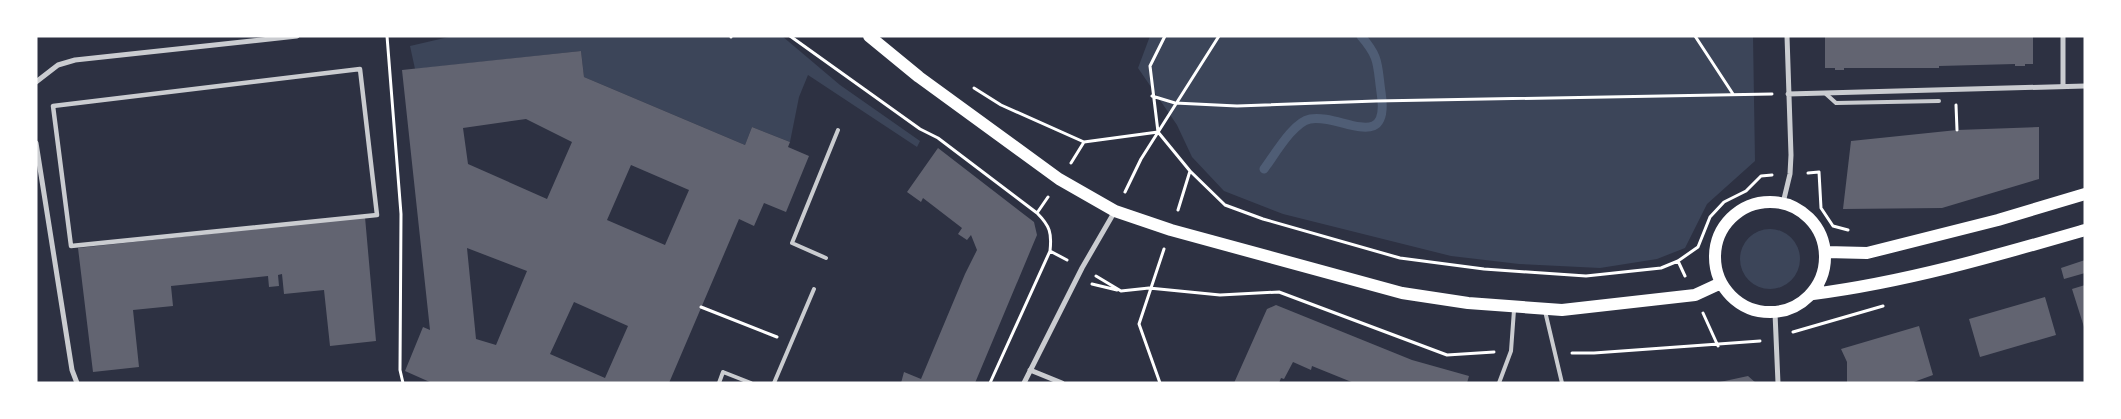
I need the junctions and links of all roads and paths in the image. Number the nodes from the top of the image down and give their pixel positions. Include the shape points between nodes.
1 (297, 36) edge
2 (387, 36) edge
3 (790, 36) edge
4 (869, 36) edge
5 (1165, 36) edge
6 (1219, 36) edge
7 (1695, 36) edge
8 (1787, 36) edge
9 (2063, 36) edge
10 (36, 82) edge
11 (966, 83) dead end
12 (2063, 86) junction
13 (2085, 86) edge
14 (1955, 89) junction
15 (1734, 94) junction
16 (1788, 94) junction
17 (1826, 94) junction
18 (1152, 96) junction
19 (1939, 101) dead end
20 (1175, 103) junction
21 (838, 130) dead end
22 (1957, 130) dead end
23 (1158, 132) junction
24 (36, 143) edge
25 (1790, 174) junction
26 (2085, 194) edge
27 (1782, 203) junction
28 (1115, 211) junction
29 (378, 215) joint
30 (1851, 230) dead end
31 (2085, 230) edge
32 (1826, 252) junction
33 (826, 258) dead end
34 (1082, 268) junction
35 (1721, 283) junction
36 (1072, 288) junction
37 (814, 289) dead end
38 (1121, 291) junction
39 (1813, 294) junction
40 (1514, 306) junction
41 (701, 307) dead end
42 (1545, 309) junction
43 (1775, 313) junction
44 (791, 343) junction
45 (1030, 370) junction
46 (77, 383) edge
47 (403, 383) edge
48 (719, 383) edge
49 (751, 383) edge
50 (774, 383) edge
51 (990, 383) edge
52 (1024, 383) edge
53 (1062, 383) edge
54 (1160, 383) edge
55 (1499, 383) edge
56 (1562, 383) edge
57 (1778, 383) edge

1 - 10 street via 75,60 58,65
2 - 47 path via 401,214 400,370
3 - 51 path via 890,108 938,138 1037,213 1050,229 1050,251
4 - 28 main road via 1022,153
5 - 18 path via 1150,66
6 - 20 path
7 - 15 path
8 - 16 street
9 - 12 street
11 - 23 path via 1001,105 1084,142
12 - 13 street
12 - 14 street
14 - 17 street
14 - 22 path
15 - 16 path
15 - 20 path via 1238,106
16 - 17 street
16 - 25 street
17 - 19 lane via 1836,103
18 - 20 path
18 - 23 path
20 - 23 path
21 - 33 lane via 792,243
23 - 25 path via 1190,171 1225,205 1263,219 1400,258 1484,269 1586,276 1661,268 1678,261 1698,247 1710,217 1724,202 1746,191 1760,176
23 - 28 path
24 - 46 street via 72,370
25 - 27 street
25 - 30 path via 1818,172 1821,208 1833,226
26 - 32 main road via 1867,253
27 - 32 main road via 1807,215 1817,226
27 - 35 main road via 1755,204 1731,218 1717,242 1716,270
28 - 34 street
28 - 40 main road via 1209,241 1402,293
29 - 29 street via 360,69 54,106 71,246
31 - 39 main road via 1973,262 1861,288
32 - 39 main road via 1821,281
34 - 36 street
34 - 38 path
35 - 42 main road via 1695,295 1562,310
35 - 43 main road via 1740,304 1752,310
36 - 38 path via 1086,282
36 - 45 street
37 - 44 lane
38 - 54 path via 1149,288 1139,324
39 - 43 main road via 1790,309
40 - 42 main road
40 - 55 lane via 1511,351
41 - 44 path
42 - 56 lane
43 - 57 street
44 - 50 lane
45 - 52 street
45 - 53 street
48 - 49 lane via 723,372

